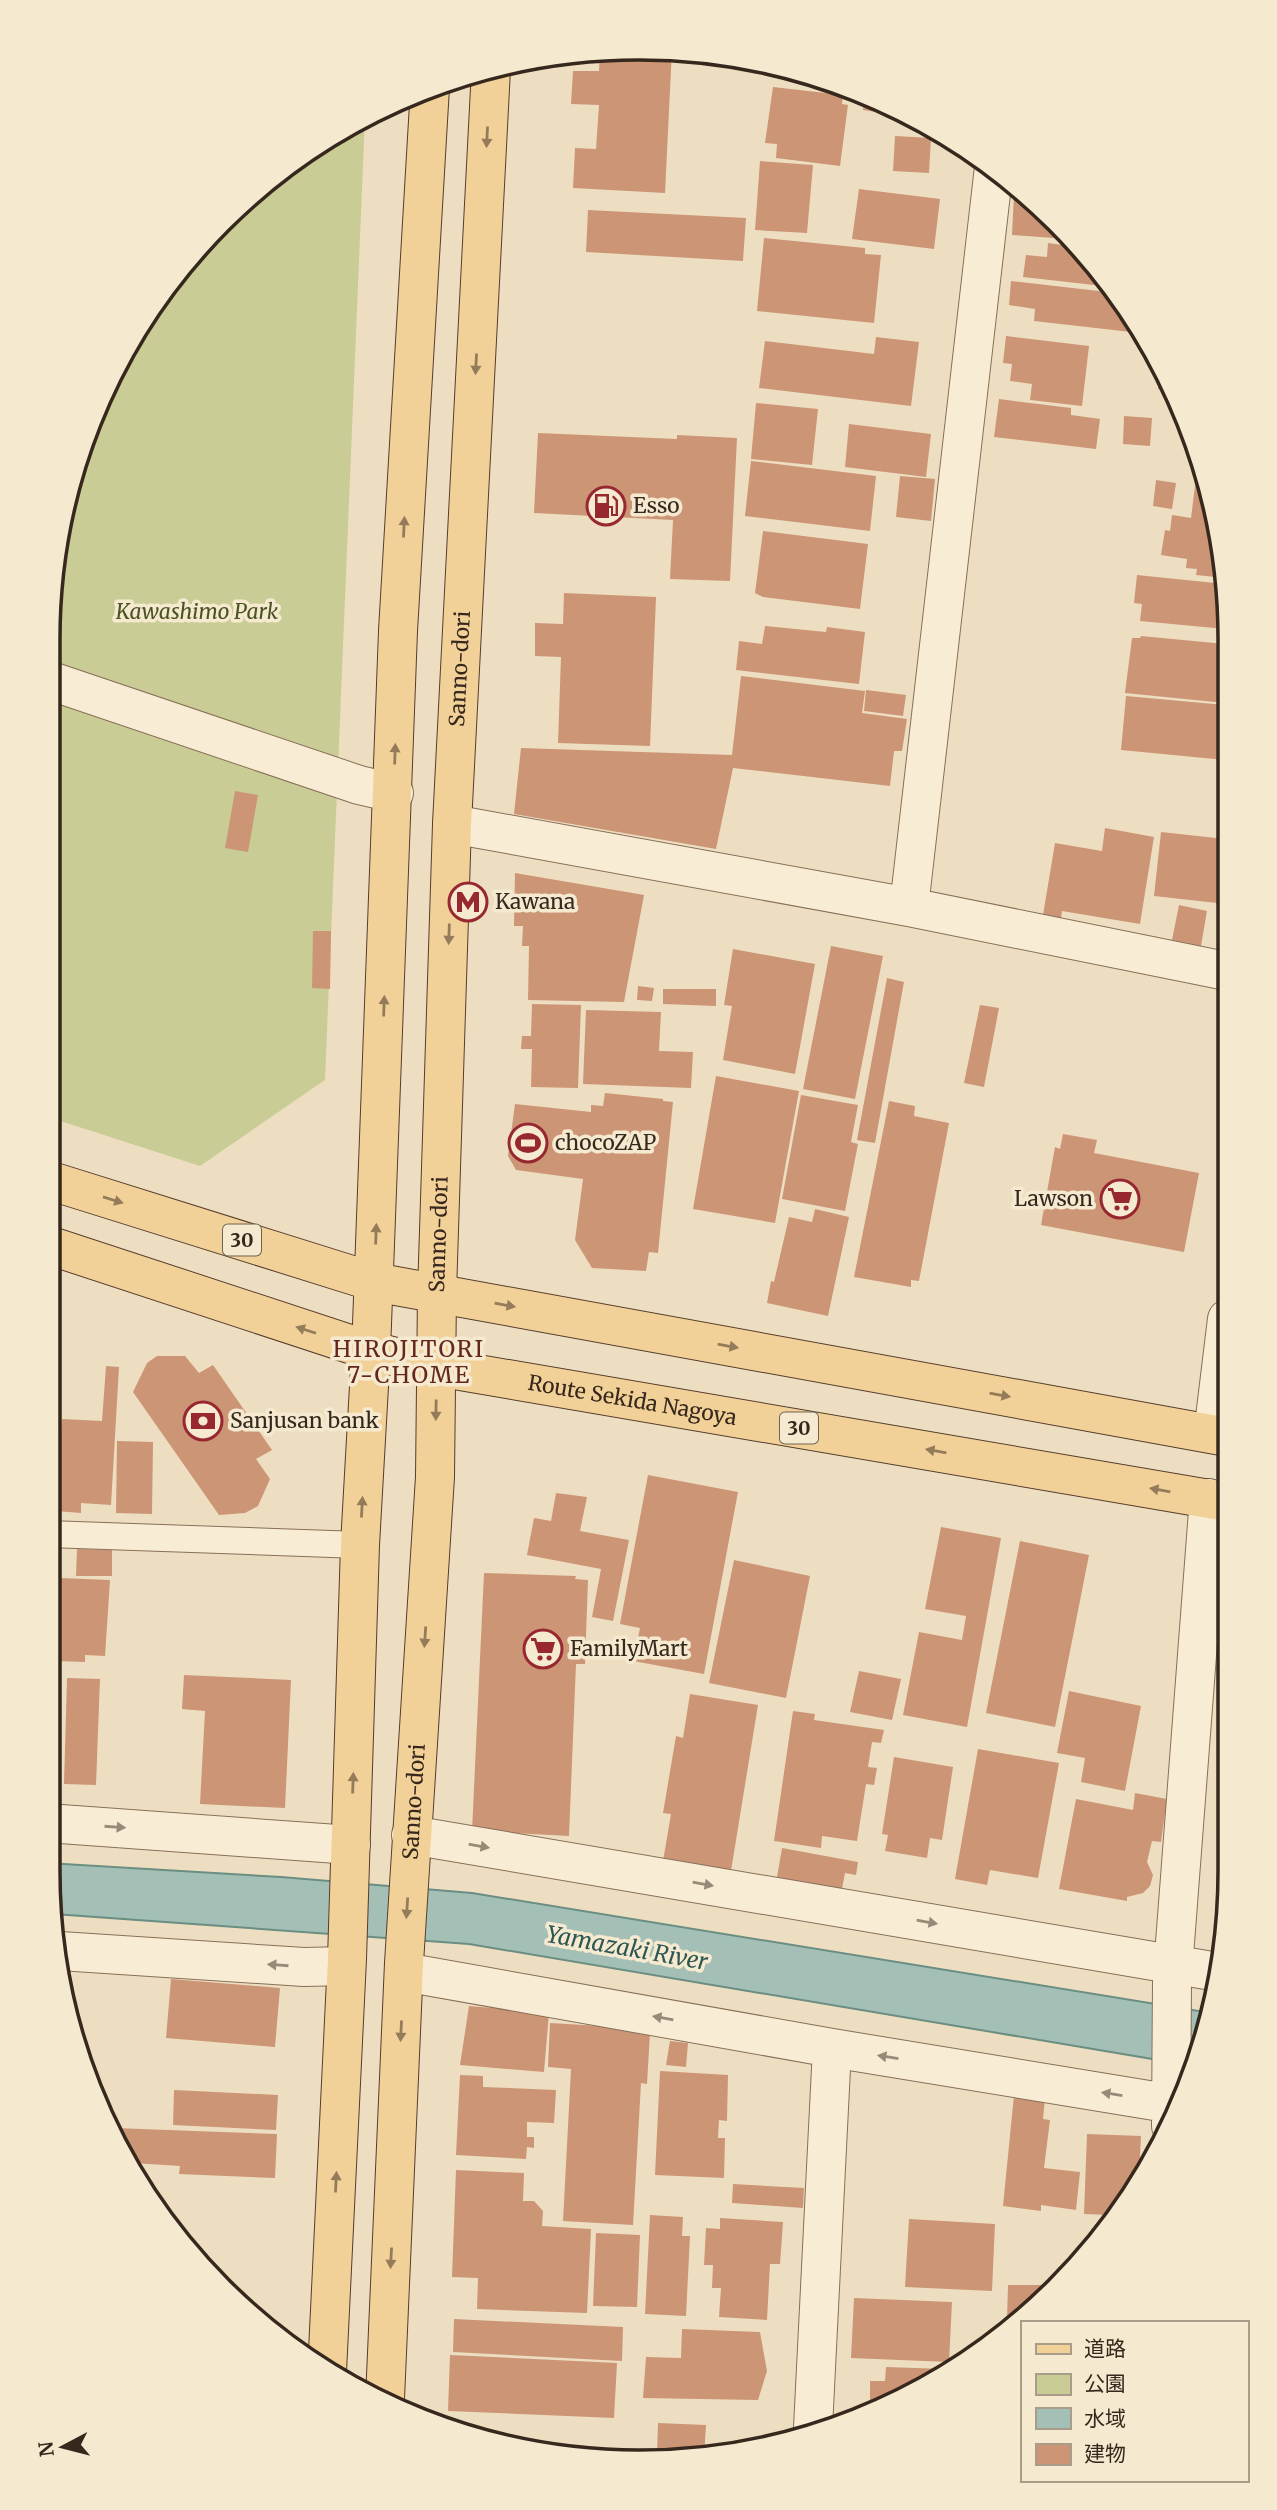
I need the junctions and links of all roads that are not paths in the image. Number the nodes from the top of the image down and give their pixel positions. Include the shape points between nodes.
1 (491, 79) edge
2 (429, 99) edge
3 (992, 180) edge
4 (60, 684) edge
5 (394, 793) junction
6 (453, 824) junction
7 (909, 907) junction
8 (1218, 969) edge
9 (60, 1184) edge
10 (60, 1249) edge
11 (374, 1282) junction
12 (437, 1293) junction
13 (371, 1351) junction
14 (437, 1367) junction
15 (1218, 1435) edge
16 (1218, 1500) edge
17 (60, 1534) edge
18 (360, 1545) junction
19 (60, 1824) edge
20 (411, 1844) junction
21 (351, 1848) junction
22 (65, 1951) edge
23 (346, 1963) junction
24 (404, 1967) junction
25 (1208, 1972) edge
26 (1173, 1973) junction
27 (832, 2048) junction
28 (1174, 2091) edge
29 (1166, 2110) edge
30 (328, 2360) edge
31 (385, 2392) edge
32 (813, 2424) edge

1 -> 6 main road, Sanno-dori
5 -> 2 main road via 398,631
3 - 7 street
4 - 5 street
11 -> 5 main road
6 - 7 street
6 -> 12 main road, Sanno-dori
7 - 8 street
9 -> 11 main road, 30
13 -> 10 main road, Route Sekida Nagoya / 30
11 - 12 main road, 30
11 - 13 main road
12 - 14 main road, Sanno-dori
12 -> 15 main road, 30
13 - 14 main road, Route Sekida Nagoya / 30
18 -> 13 main road
16 -> 14 main road, Route Sekida Nagoya / 30
14 -> 20 main road, Sanno-dori via 435,1477
16 - 26 street
17 - 18 lane
21 -> 18 main road
19 -> 21 street
20 -> 24 main road, Sanno-dori
20 -> 26 street
21 - 23 main road
23 -> 22 street via 304,1967
30 -> 23 main road
27 -> 24 street
24 -> 31 main road, Sanno-dori
25 - 26 street
26 - 28 street
29 -> 27 street
27 - 32 street

